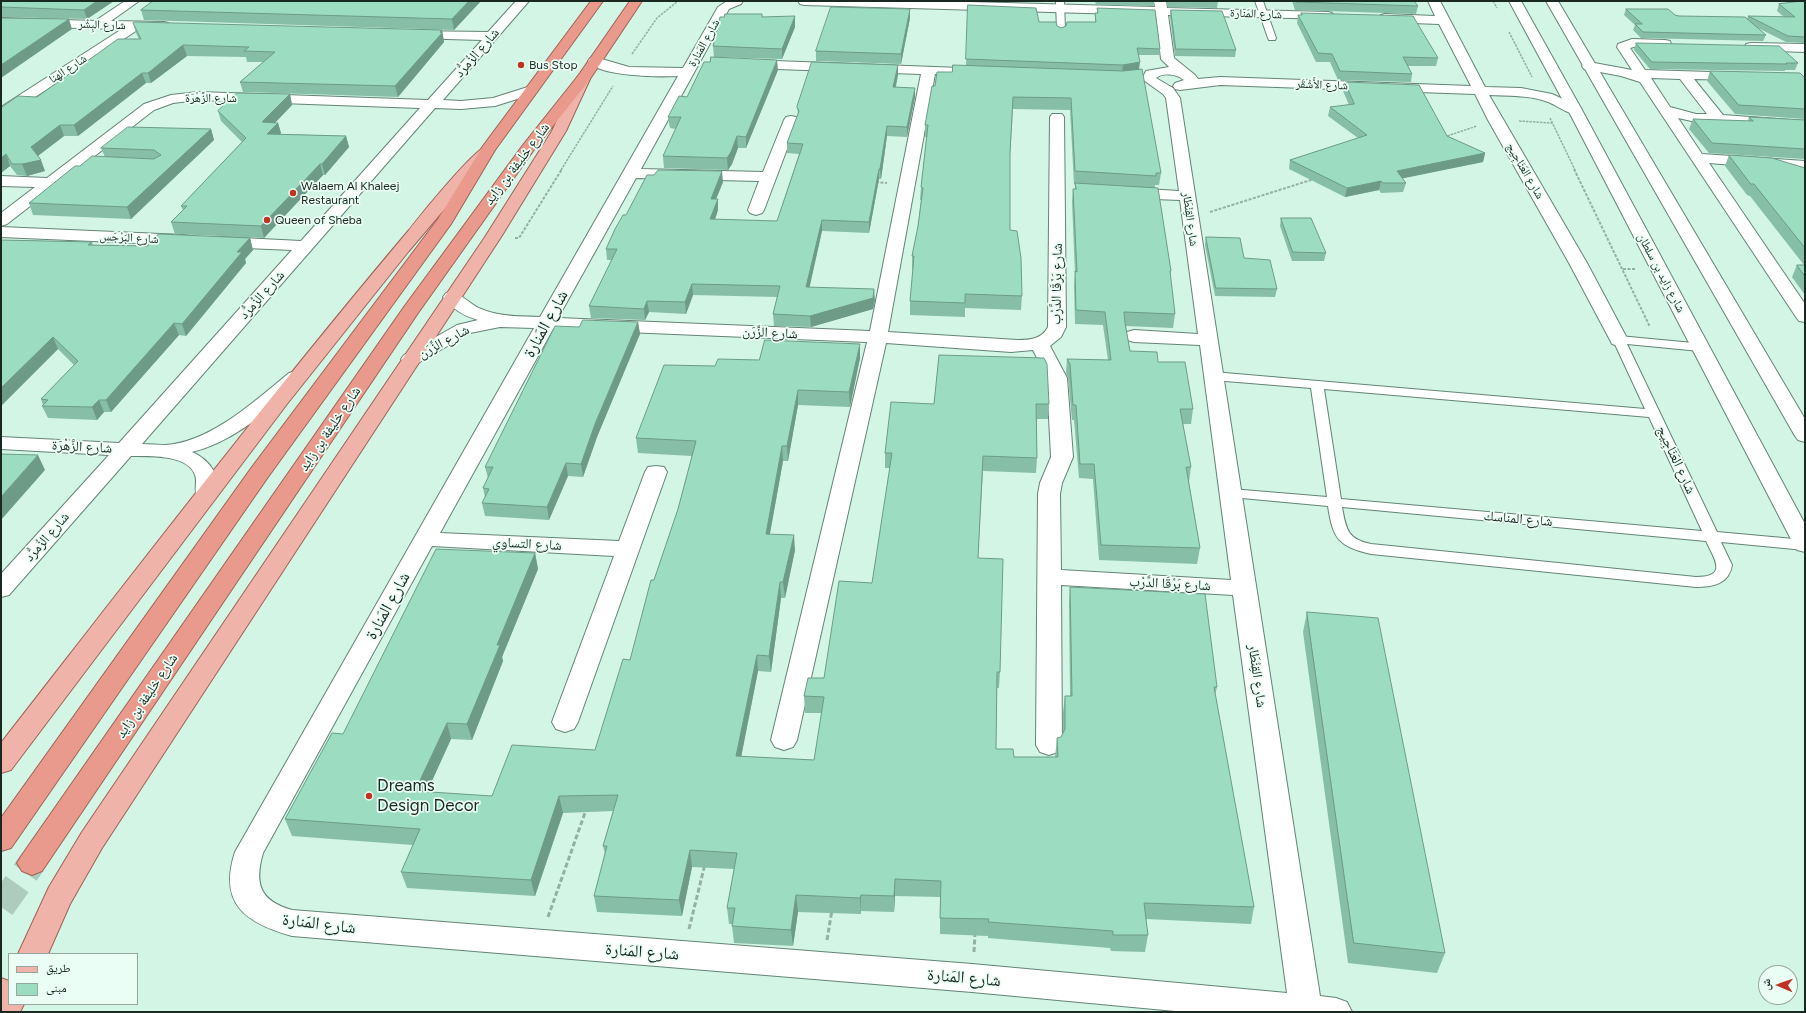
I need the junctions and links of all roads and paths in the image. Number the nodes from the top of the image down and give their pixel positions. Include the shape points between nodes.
1 (133, 1) edge
2 (523, 1) edge
3 (597, 1) edge
4 (636, 1) edge
5 (678, 1) edge
6 (737, 1) edge
7 (804, 1) edge
8 (1259, 1) edge
9 (1434, 1) edge
10 (1493, 1) edge
11 (1515, 1) edge
12 (1552, 1) edge
13 (620, 2) dead end
14 (962, 3) edge
15 (1060, 5) edge
16 (1161, 6) edge
17 (628, 13) junction
18 (1264, 14) junction
19 (1500, 15) dead end
20 (1342, 17) edge
21 (1373, 18) edge
22 (1444, 20) junction
23 (1, 22) edge
24 (98, 24) junction
25 (135, 26) junction
26 (175, 27) edge
27 (1507, 28) dead end
28 (1061, 31) edge
29 (397, 33) edge
30 (492, 36) junction
31 (1272, 38) dead end
32 (1682, 45) edge
33 (1736, 46) edge
34 (1805, 48) edge
35 (1168, 59) junction
36 (595, 61) junction
37 (732, 63) edge
38 (696, 65) junction
39 (1589, 66) junction
40 (624, 70) junction
41 (929, 70) junction
42 (998, 72) edge
43 (1684, 75) junction
44 (1643, 76) junction
45 (1752, 76) edge
46 (1135, 78) edge
47 (1558, 78) junction
48 (583, 79) junction
49 (1171, 81) junction
50 (531, 90) junction
51 (1479, 90) junction
52 (1539, 92) junction
53 (432, 105) junction
54 (1575, 110) junction
55 (1, 113) edge
56 (1671, 116) junction
57 (1057, 117) edge
58 (791, 120) dead end
59 (1495, 120) junction
60 (1719, 120) junction
61 (1552, 122) junction
62 (1805, 124) edge
63 (1443, 137) edge
64 (488, 149) junction
65 (1699, 158) junction
66 (76, 163) junction
67 (91, 164) edge
68 (1805, 166) edge
69 (631, 173) junction
70 (769, 177) junction
71 (1317, 178) edge
72 (1, 182) edge
73 (869, 182) edge
74 (50, 183) junction
75 (908, 184) junction
76 (1111, 192) edge
77 (1187, 196) junction
78 (756, 210) dead end
79 (1190, 219) junction
80 (1, 221) edge
81 (1, 232) edge
82 (493, 236) junction
83 (305, 246) junction
84 (452, 297) junction
85 (1805, 317) edge
86 (500, 322) junction
87 (547, 322) junction
88 (1134, 336) dead end
89 (878, 337) junction
90 (1208, 340) junction
91 (1619, 340) junction
92 (1039, 343) junction
93 (1658, 343) junction
94 (1700, 347) junction
95 (411, 359) junction
96 (302, 373) junction
97 (1213, 376) junction
98 (1317, 385) junction
99 (1654, 414) junction
100 (1805, 436) edge
101 (1, 443) edge
102 (125, 449) junction
103 (164, 451) junction
104 (656, 472) dead end
105 (1230, 493) junction
106 (206, 494) junction
107 (1335, 503) junction
108 (1712, 536) junction
109 (426, 539) junction
110 (1805, 545) edge
111 (628, 550) junction
112 (1049, 577) junction
113 (1244, 588) junction
114 (1, 589) edge
115 (565, 722) dead end
116 (20, 738) junction
117 (784, 740) dead end
118 (1049, 745) dead end
119 (1, 755) edge
120 (1, 763) edge
121 (587, 809) edge
122 (1, 840) edge
123 (706, 862) edge
124 (32, 863) tunnel mouth
125 (833, 906) edge
126 (975, 930) edge
127 (538, 944) junction
128 (33, 953) edge
129 (683, 955) junction
130 (822, 966) junction
131 (972, 978) junction
132 (1316, 1011) edge

1 - 24 street
2 - 30 street, شارع الزُمرُّد
3 - 50 highway, شارع خليفة بن زايد
4 - 17 highway, شارع خليفة بن زايد
5 - 40 path via 661,12
6 - 38 street, شارع المَنارة via 724,7
7 - 14 street, شارع المَنارة
8 - 18 lane
9 - 22 street, شارع العَنَاجِيج
10 - 19 path
11 - 47 street, شارع زايد بن سلطان
12 - 39 street
13 - 17 highway via 620,7
14 - 15 street, شارع المَنارة
15 - 16 street, شارع المَنارة
15 - 28 lane
16 - 18 street, شارع المَنارة
16 - 35 street
17 - 36 highway, شارع خليفة بن زايد
18 - 20 street, شارع المَنارة
18 - 31 lane
21 - 22 street
22 - 51 street, شارع العَنَاجِيج
23 - 24 street, شارع البِشْر
24 - 25 street, شارع البِشْر
25 - 26 street, شارع البِشْر
25 - 55 street, شارع الهنا
27 - 52 path
29 - 30 street
30 - 53 street, شارع الزُمرُّد
32 - 44 street via 1624,45 1623,49
33 - 34 street
35 - 49 street
35 - 49 street
36 - 40 street, شارع المَنارة
36 - 48 highway, شارع خليفة بن زايد
37 - 41 street
38 - 40 street, شارع المَنارة via 653,73
38 - 69 street, شارع المَنارة
39 - 44 street
39 - 100 street
40 - 82 path via 519,238
41 - 42 street
41 - 75 street
43 - 44 street
43 - 45 street
43 - 60 street
44 - 56 street
46 - 49 street, شارع الأَشْقَر
47 - 52 street
47 - 54 street, شارع زايد بن سلطان
48 - 82 main road via 559,131
48 - 124 highway, شارع خليفة بن زايد via 524,153 414,305
49 - 51 street, شارع الأَشْقَر
49 - 77 street, شارع القِنْطَار
50 - 53 street, شارع الزَّهْرَة via 504,100 485,103
50 - 64 highway, شارع خليفة بن زايد
51 - 52 street, شارع الأَشْقَر
51 - 59 street, شارع العَنَاجِيج
52 - 54 street, شارع الأَشْقَر
52 - 61 path
53 - 66 street, شارع الزَّهْرَة via 198,96 178,98 152,105
53 - 83 street, شارع الزُمرُّد
54 - 94 street, شارع زايد بن سلطان
56 - 60 street
56 - 65 street
57 - 92 street, شارع بَرْقَا الدَّرْب via 1066,190 1057,327 1052,336
58 - 70 street
59 - 61 path
59 - 63 path
59 - 91 street, شارع العَنَاجِيج
60 - 62 street
61 - 93 path
64 - 96 main road via 424,222
64 - 122 highway, شارع خليفة بن زايد via 445,220 260,472
65 - 68 street
65 - 85 street
66 - 67 lane
66 - 74 street, شارع الزَّهْرَة
69 - 70 street
69 - 87 street, شارع المَنارة
70 - 78 street
71 - 79 path
72 - 74 street
73 - 75 path
74 - 80 street, شارع الزَّهْرَة
75 - 89 street
76 - 77 street
77 - 79 street, شارع القِنْطَار
79 - 90 street, شارع القِنْطَار
81 - 83 street, شارع البَرْجَس
82 - 84 main road
83 - 102 street, شارع الزُمرُّد
84 - 86 street, شارع الزِّرَن via 465,308
84 - 95 main road
86 - 87 street, شارع الزِّرَن
86 - 95 street, شارع الزِّرَن via 464,329
87 - 89 street, شارع الزِّرَن
87 - 109 street, شارع المَنارة
88 - 90 street
89 - 92 street, شارع الزِّرَن via 1011,346
89 - 117 street
90 - 97 street, شارع القِنْطَار
91 - 93 lane
91 - 99 lane, شارع العَنَاجِيج
92 - 112 street, شارع بَرْقَا الدَّرْب via 1057,378 1062,457 1050,483
93 - 94 lane
94 - 110 street, شارع زايد بن سلطان
95 - 128 main road via 72,871
96 - 103 street, شارع الزَّهْرَة via 236,426 195,445
96 - 106 main road
97 - 98 lane
97 - 105 street, شارع القِنْطَار
98 - 99 lane
98 - 107 lane
99 - 108 lane, شارع العَنَاجِيج
101 - 102 street, شارع الزَّهْرَة
102 - 103 street, شارع الزَّهْرَة
102 - 114 street, شارع الزُمرُّد
103 - 106 street, شارع الزَّهْرَة via 188,457 203,469 207,476
104 - 111 street
105 - 107 lane, شارع المناسك
105 - 113 street, شارع القِنْطَار
106 - 116 main road
107 - 108 lane, شارع المناسك
107 - 108 lane, شارع العَنَاجِيج via 1340,532 1356,545 1371,549 1696,582 1714,581 1725,572 1725,565
108 - 110 lane, شارع المناسك
109 - 111 street, شارع التساوي
109 - 127 street, شارع المَنارة via 249,852 244,872 245,890 255,906 270,917 292,923
111 - 115 street
112 - 113 street, شارع بَرْقَا الدَّرْب
112 - 118 street, شارع بَرْقَا الدَّرْب
113 - 132 street, شارع القِنْطَار
116 - 119 main road
116 - 120 main road
121 - 127 path
123 - 129 path
125 - 130 path
126 - 131 path
127 - 129 street, شارع المَنارة
129 - 130 street, شارع المَنارة
130 - 131 street, شارع المَنارة
131 - 132 street, شارع المَنارة

